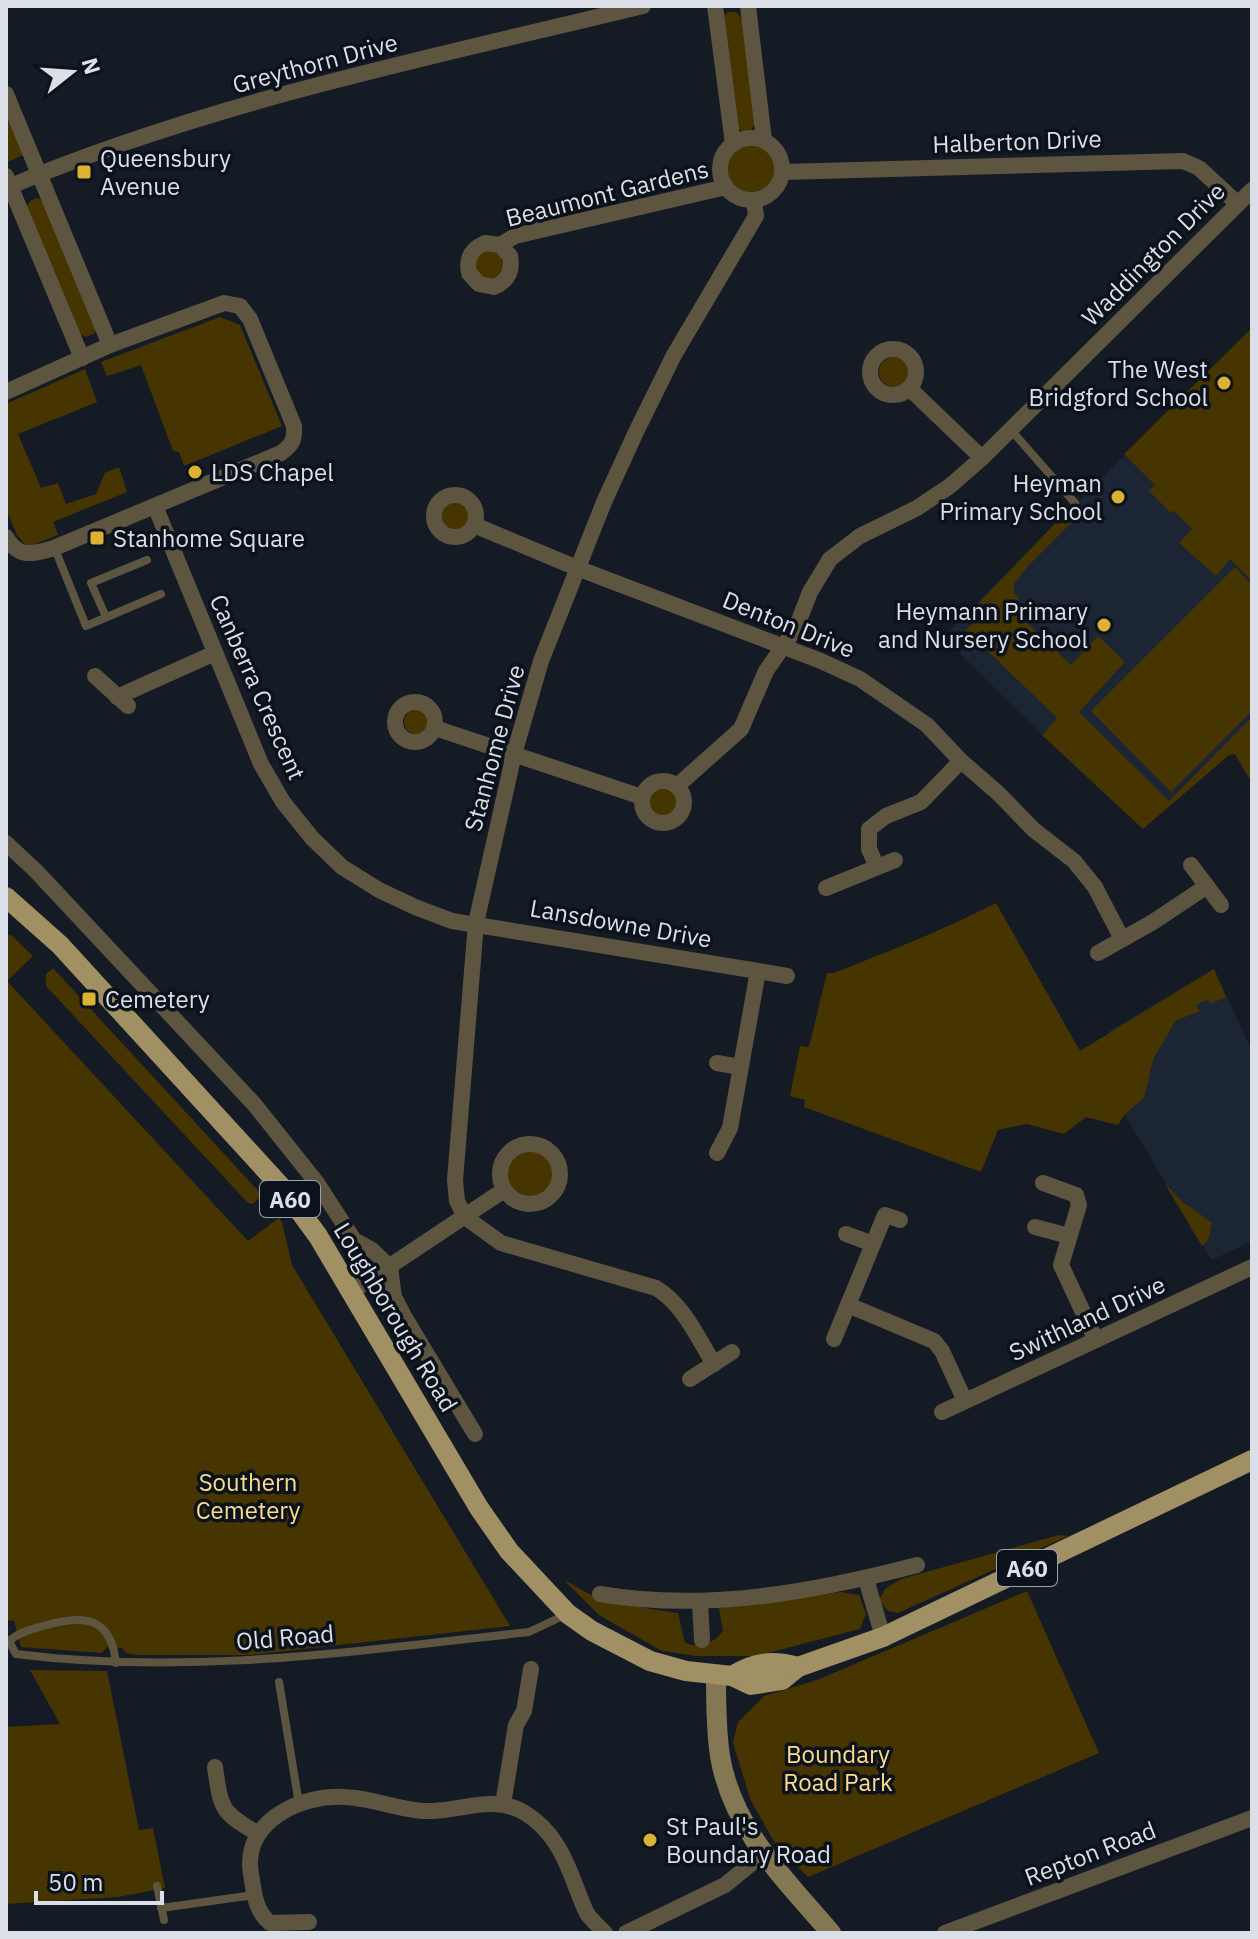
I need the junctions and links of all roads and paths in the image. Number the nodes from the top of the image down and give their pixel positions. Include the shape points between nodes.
1 (643, 6) edge
2 (715, 6) edge
3 (748, 6) edge
4 (6, 94) edge
5 (764, 140) junction
6 (733, 144) junction
7 (783, 172) junction
8 (39, 174) junction
9 (7, 183) edge
10 (726, 187) junction
11 (1252, 190) edge
12 (754, 201) junction
13 (1238, 204) junction
14 (500, 245) dead end
15 (110, 345) junction
16 (82, 358) junction
17 (909, 388) dead end
18 (6, 392) edge
19 (1011, 429) junction
20 (982, 458) junction
21 (1075, 503) dead end
22 (155, 506) junction
23 (474, 525) dead end
24 (6, 537) edge
25 (54, 548) junction
26 (147, 560) dead end
27 (577, 568) junction
28 (161, 594) dead end
29 (106, 617) junction
30 (783, 646) junction
31 (215, 653) junction
32 (95, 676) dead end
33 (435, 728) dead end
34 (514, 754) junction
35 (961, 761) junction
36 (677, 786) junction
37 (642, 797) junction
38 (6, 843) edge
39 (895, 860) dead end
40 (1191, 865) dead end
41 (877, 867) junction
42 (1207, 886) junction
43 (826, 888) dead end
44 (6, 897) edge
45 (1221, 905) dead end
46 (476, 923) junction
47 (1122, 939) junction
48 (1098, 953) dead end
49 (758, 971) junction
50 (787, 976) dead end
51 (717, 1063) dead end
52 (740, 1067) junction
53 (717, 1153) dead end
54 (1043, 1183) dead end
55 (504, 1190) dead end
56 (465, 1217) junction
57 (900, 1220) dead end
58 (1035, 1227) dead end
59 (846, 1234) dead end
60 (1069, 1236) junction
61 (873, 1244) junction
62 (390, 1267) junction
63 (1252, 1267) edge
64 (351, 1292) junction
65 (848, 1305) junction
66 (834, 1339) dead end
67 (1096, 1340) junction
68 (732, 1352) dead end
69 (714, 1364) junction
70 (690, 1379) dead end
71 (965, 1401) junction
72 (942, 1412) dead end
73 (475, 1434) dead end
74 (1252, 1460) edge
75 (917, 1565) dead end
76 (866, 1579) junction
77 (600, 1594) dead end
78 (700, 1602) junction
79 (568, 1614) junction
80 (883, 1637) junction
81 (702, 1640) dead end
82 (116, 1663) junction
83 (531, 1669) dead end
84 (724, 1676) junction
85 (279, 1682) dead end
86 (215, 1767) dead end
87 (299, 1804) junction
88 (503, 1804) junction
89 (1252, 1818) edge
90 (257, 1833) junction
91 (763, 1854) junction
92 (157, 1886) dead end
93 (254, 1894) junction
94 (161, 1908) junction
95 (164, 1920) dead end
96 (309, 1922) dead end
97 (605, 1933) edge
98 (626, 1933) edge
99 (831, 1933) edge
100 (945, 1933) edge

1 - 8 street, Greythorn Drive via 273,98
2 - 6 street
3 - 5 street
4 - 8 street
5 - 6 street via 748,138
5 - 7 street via 778,153
6 - 10 street via 720,169
7 - 12 street via 774,191
7 - 13 street, Halberton Drive via 1183,161 1199,168
8 - 9 street, Greythorn Drive
8 - 15 street
9 - 16 street
10 - 12 street via 733,195
10 - 14 street, Beaumont Gardens via 515,236
11 - 13 street, Waddington Drive
12 - 27 street, Stanhome Drive via 756,216 674,355
13 - 19 street, Waddington Drive
15 - 16 street
15 - 22 street via 224,303 240,306 294,426 295,438 281,453
16 - 18 street
17 - 20 street
19 - 20 street, Waddington Drive
19 - 21 lane
20 - 30 street, Waddington Drive via 917,508 842,547 819,574
22 - 25 street
22 - 31 street, Canberra Crescent
23 - 27 street, Denton Drive
24 - 25 street via 16,551 28,556
25 - 29 lane via 86,626
26 - 29 lane via 91,583
27 - 30 street, Denton Drive
27 - 34 street, Stanhome Drive via 541,661
28 - 29 lane
30 - 35 street, Denton Drive via 892,699 927,725
30 - 36 street, Waddington Drive via 741,729
31 - 32 street via 122,702
31 - 46 street, Canberra Crescent via 261,764 312,838 342,867 379,890 452,921
33 - 34 street
34 - 37 street
34 - 46 street, Stanhome Drive
35 - 41 street via 921,802 869,829 869,849
35 - 47 street, Denton Drive via 1074,861 1095,887
36 - 37 street via 660,780
36 - 37 street via 684,807 669,822 648,817
38 - 62 street, Loughborough Road via 254,1104 354,1240
39 - 41 street
40 - 42 street
41 - 43 street
42 - 45 street
42 - 47 street
44 - 64 main road, Loughborough Road / A60 via 60,945 285,1191
46 - 49 street, Lansdowne Drive
46 - 56 street, Stanhome Drive via 455,1180
47 - 48 street
49 - 50 street, Lansdowne Drive
49 - 52 street
51 - 52 street
52 - 53 street via 730,1128
54 - 60 street via 1076,1195 1079,1205
55 - 56 street
56 - 62 street
56 - 69 street via 501,1243 656,1288 680,1308
57 - 61 street via 885,1215
58 - 60 street
59 - 61 street
60 - 67 street via 1061,1265
61 - 65 street
62 - 64 street
62 - 73 street, Loughborough Road via 394,1297
63 - 67 street, Swithland Drive
64 - 79 main road, Loughborough Road / A60 via 479,1508 509,1551
65 - 66 street
65 - 71 street via 934,1341
67 - 71 street, Swithland Drive
68 - 69 street
69 - 70 street
71 - 72 street, Swithland Drive
74 - 80 main road, Loughborough Road / A60
75 - 76 street
76 - 78 street
76 - 80 street
77 - 78 street
78 - 81 street
79 - 82 lane, Old Road via 529,1632 255,1661
79 - 84 main road, Loughborough Road / A60 via 650,1661
80 - 84 main road, Loughborough Road / A60 via 798,1667 782,1680 751,1685
82 - 82 lane, Old Road via 16,1654 9,1641 18,1633 61,1621 91,1620 107,1633
83 - 88 street
84 - 91 street via 718,1741 726,1780 739,1816
85 - 87 lane
86 - 90 street via 221,1802 230,1818
87 - 88 street via 333,1797 426,1811
87 - 90 street
88 - 97 street via 523,1812 554,1840 588,1914
89 - 100 street, Repton Road
90 - 93 street via 248,1858
91 - 98 street via 725,1885
91 - 99 street
92 - 94 lane
93 - 94 lane
93 - 96 street via 262,1917 270,1923
94 - 95 lane

